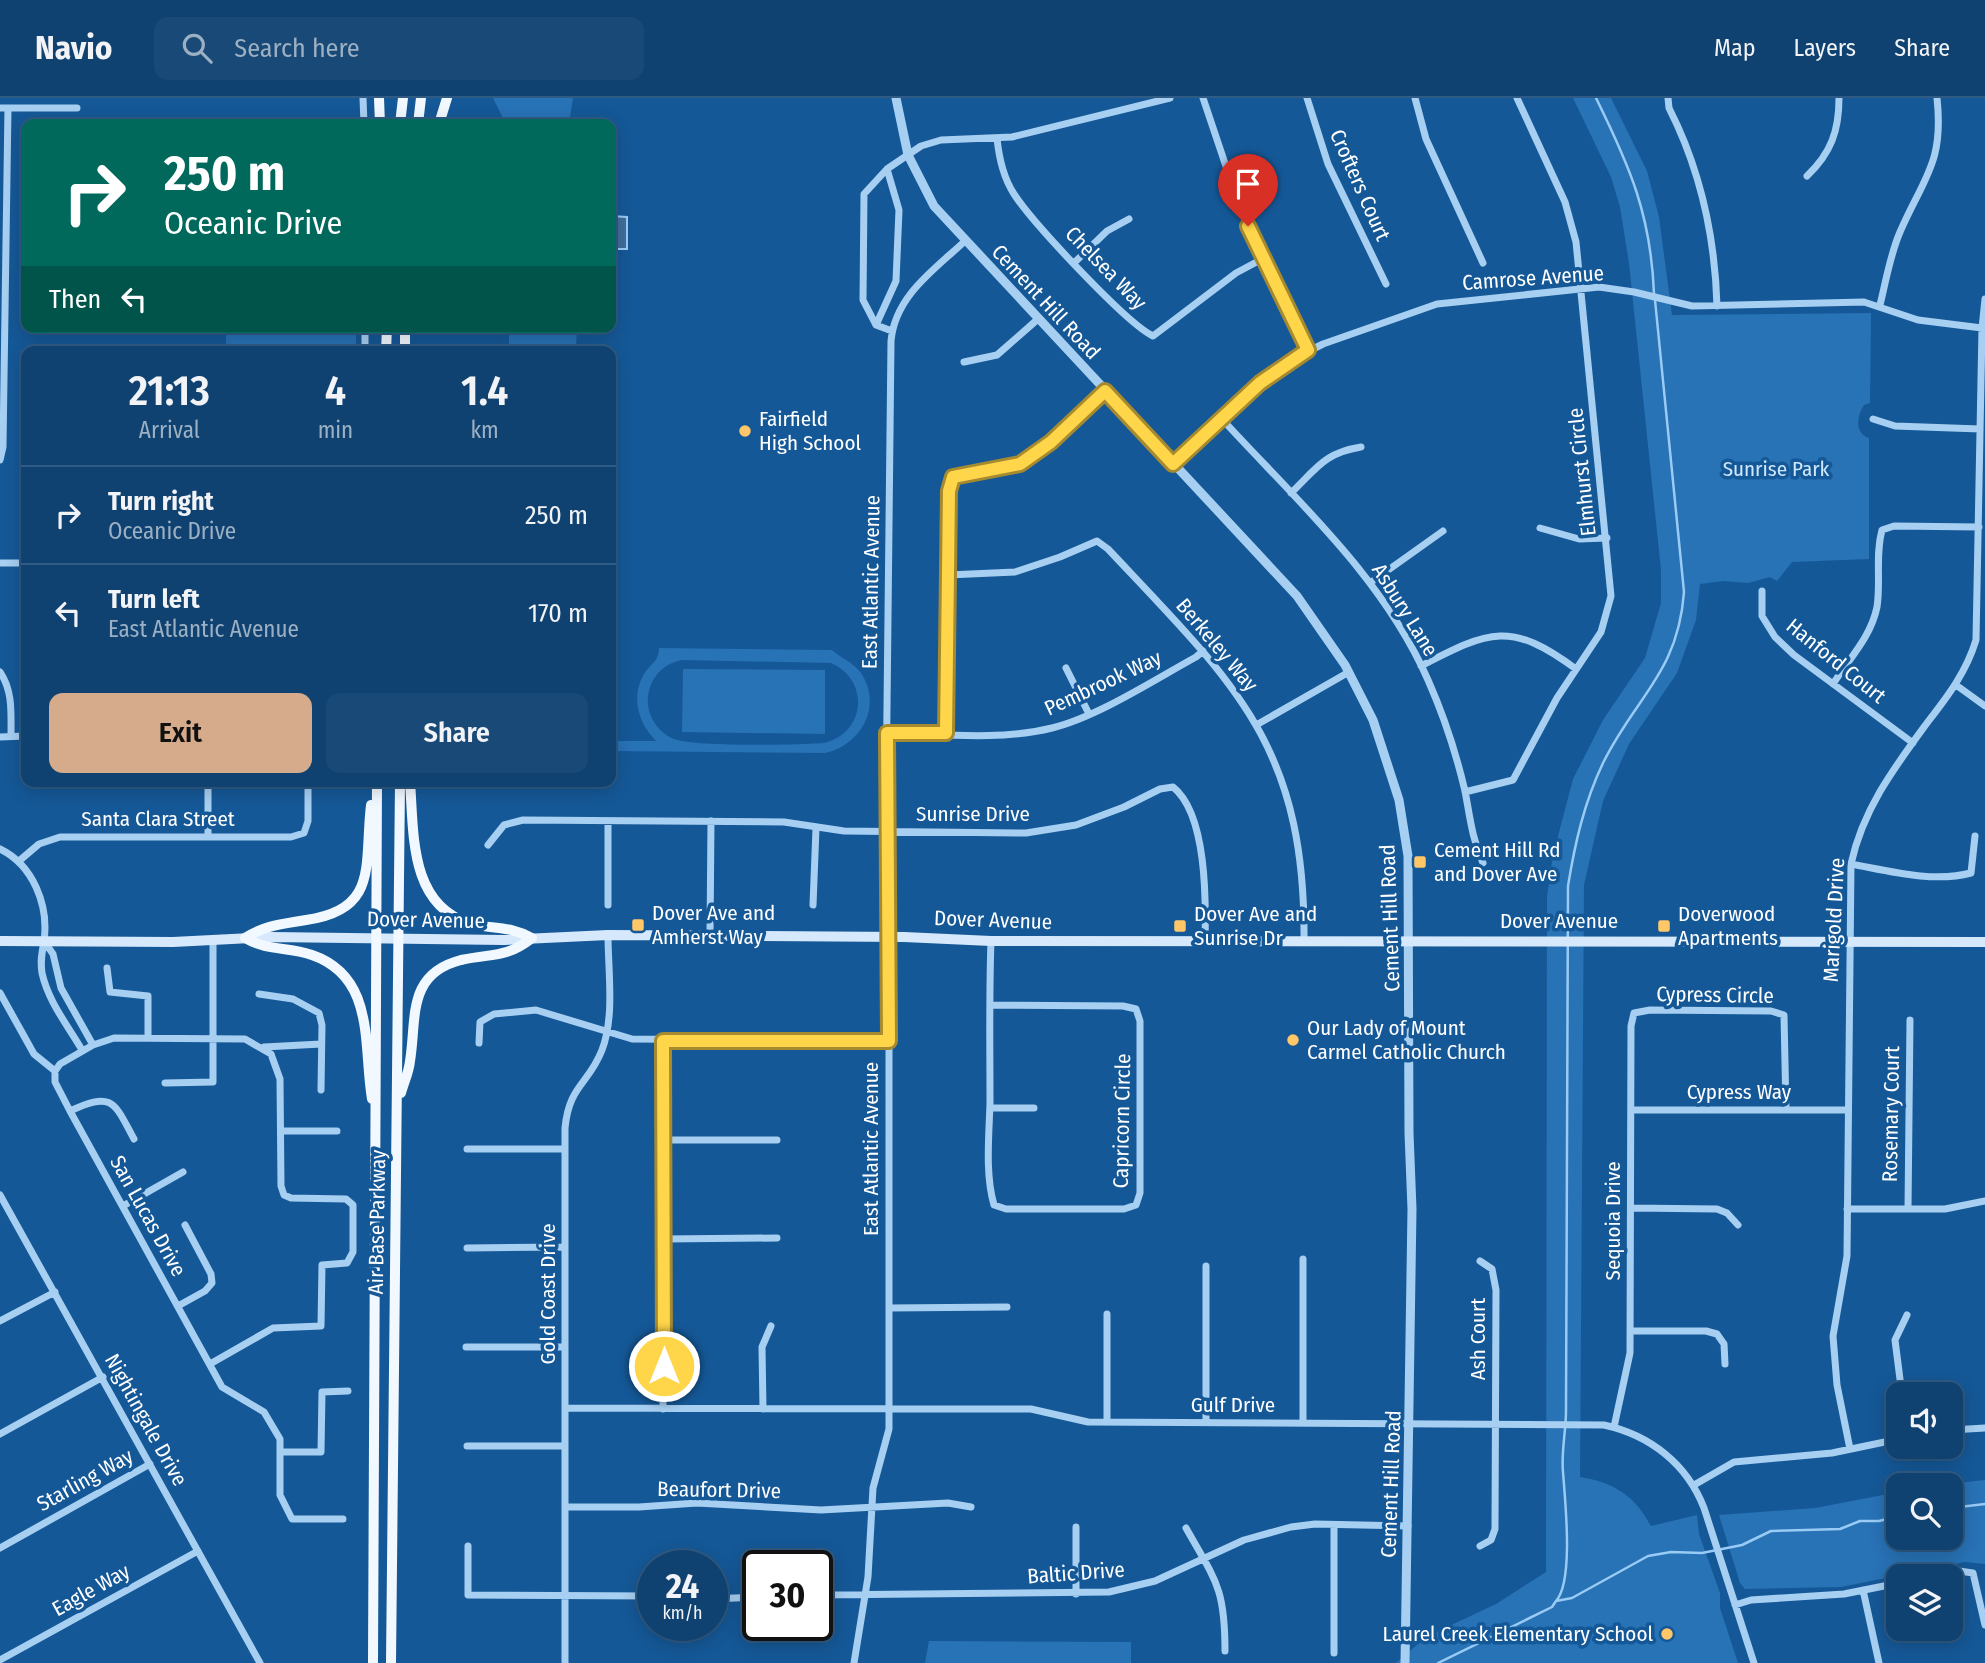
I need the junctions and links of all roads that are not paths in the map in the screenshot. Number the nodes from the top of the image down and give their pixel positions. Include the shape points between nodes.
1 (363, 98) edge
2 (379, 98) edge
3 (403, 98) edge
4 (421, 98) edge
5 (447, 98) edge
6 (896, 98) edge
7 (1170, 98) edge
8 (1203, 98) edge
9 (1307, 98) edge
10 (1415, 98) edge
11 (1517, 98) edge
12 (1668, 98) edge
13 (1839, 98) edge
14 (1937, 98) edge
15 (4, 108) edge
16 (77, 108) dead end
17 (364, 119) edge
18 (380, 119) edge
19 (401, 119) edge
20 (419, 119) edge
21 (441, 119) edge
22 (997, 138) junction
23 (908, 155) junction
24 (887, 169) junction
25 (1807, 176) dead end
26 (1129, 219) dead end
27 (965, 241) junction
28 (1264, 258) junction
29 (1075, 262) junction
30 (1483, 263) dead end
31 (1386, 284) dead end
32 (1581, 289) junction
33 (1985, 299) edge
34 (1880, 305) junction
35 (1717, 306) junction
36 (1038, 319) junction
37 (876, 325) junction
38 (1982, 327) junction
39 (892, 331) junction
40 (1308, 350) junction
41 (964, 362) dead end
42 (1105, 391) junction
43 (1221, 418) junction
44 (1873, 419) dead end
45 (1980, 429) junction
46 (1361, 447) dead end
47 (0, 460) edge
48 (1173, 464) junction
49 (1291, 493) junction
50 (1979, 527) junction
51 (1540, 528) dead end
52 (1443, 531) dead end
53 (1607, 538) junction
54 (0, 563) edge
55 (21, 563) edge
56 (948, 575) junction
57 (1370, 583) junction
58 (1762, 591) dead end
59 (1203, 650) junction
60 (1421, 666) junction
61 (1066, 668) dead end
62 (1576, 669) junction
63 (0, 672) edge
64 (1349, 672) junction
65 (1833, 684) junction
66 (1956, 685) junction
67 (1985, 706) edge
68 (1089, 713) junction
69 (1258, 724) junction
70 (887, 733) junction
71 (946, 733) junction
72 (11, 736) junction
73 (21, 736) edge
74 (0, 737) edge
75 (1913, 743) junction
76 (208, 787) edge
77 (308, 787) edge
78 (376, 787) edge
79 (377, 787) edge
80 (400, 787) edge
81 (411, 787) edge
82 (1465, 792) junction
83 (608, 821) junction
84 (711, 821) junction
85 (816, 828) junction
86 (887, 832) junction
87 (208, 836) junction
88 (1975, 836) dead end
89 (488, 845) dead end
90 (0, 849) edge
91 (19, 861) junction
92 (1483, 863) dead end
93 (1851, 864) junction
94 (608, 905) dead end
95 (813, 905) dead end
96 (608, 935) junction
97 (710, 935) junction
98 (889, 937) junction
99 (245, 938) junction
100 (376, 938) junction
101 (531, 938) junction
102 (399, 939) junction
103 (214, 940) junction
104 (0, 941) edge
105 (44, 941) junction
106 (991, 941) junction
107 (1205, 941) junction
108 (1410, 941) junction
109 (1304, 942) junction
110 (1849, 942) junction
111 (1985, 943) edge
112 (107, 968) dead end
113 (0, 993) edge
114 (259, 994) dead end
115 (990, 1005) junction
116 (1634, 1013) joint
117 (1910, 1020) dead end
118 (606, 1033) junction
119 (148, 1038) junction
120 (212, 1038) junction
121 (663, 1041) junction
122 (889, 1041) junction
123 (479, 1043) dead end
124 (321, 1044) junction
125 (93, 1045) junction
126 (264, 1047) junction
127 (82, 1051) junction
128 (55, 1071) junction
129 (165, 1083) dead end
130 (321, 1090) dead end
131 (397, 1104) junction
132 (990, 1108) junction
133 (1034, 1108) dead end
134 (1631, 1110) junction
135 (1786, 1110) junction
136 (70, 1111) junction
137 (1848, 1111) junction
138 (377, 1126) junction
139 (337, 1130) dead end
140 (281, 1131) junction
141 (134, 1139) dead end
142 (664, 1140) junction
143 (777, 1140) dead end
144 (467, 1149) dead end
145 (565, 1149) junction
146 (183, 1172) dead end
147 (0, 1195) edge
148 (1985, 1201) edge
149 (2, 1205) edge
150 (123, 1206) junction
151 (1631, 1208) junction
152 (1847, 1209) junction
153 (1908, 1209) junction
154 (185, 1225) dead end
155 (1738, 1225) dead end
156 (777, 1238) dead end
157 (663, 1239) junction
158 (565, 1247) junction
159 (467, 1248) dead end
160 (1303, 1259) dead end
161 (1479, 1261) dead end
162 (1206, 1265) dead end
163 (55, 1292) junction
164 (178, 1306) junction
165 (1007, 1307) dead end
166 (889, 1308) junction
167 (1107, 1314) dead end
168 (1907, 1315) dead end
169 (0, 1321) edge
170 (771, 1326) dead end
171 (1631, 1331) junction
172 (466, 1347) dead end
173 (565, 1347) junction
174 (209, 1364) junction
175 (1725, 1364) dead end
176 (103, 1377) junction
177 (1900, 1382) edge
178 (348, 1391) dead end
179 (565, 1408) junction
180 (663, 1409) junction
181 (762, 1409) junction
182 (889, 1409) junction
183 (1107, 1422) junction
184 (1206, 1423) junction
185 (1303, 1423) junction
186 (1496, 1423) junction
187 (1410, 1424) junction
188 (1614, 1427) junction
189 (1985, 1428) edge
190 (1963, 1429) edge
191 (0, 1434) edge
192 (1886, 1442) edge
193 (467, 1446) dead end
194 (565, 1446) junction
195 (1850, 1449) junction
196 (282, 1452) junction
197 (150, 1464) junction
198 (1694, 1485) junction
199 (565, 1507) junction
200 (872, 1507) junction
201 (971, 1507) dead end
202 (343, 1519) dead end
203 (1334, 1525) junction
204 (1076, 1527) dead end
205 (1408, 1527) junction
206 (1186, 1528) dead end
207 (468, 1546) dead end
208 (1480, 1546) dead end
209 (0, 1548) edge
210 (198, 1551) junction
211 (1204, 1559) junction
212 (1963, 1572) edge
213 (1886, 1586) edge
214 (1863, 1590) junction
215 (866, 1594) junction
216 (1076, 1594) junction
217 (565, 1595) junction
218 (833, 1595) edge
219 (637, 1596) edge
220 (1735, 1605) junction
221 (1985, 1625) edge
222 (1225, 1651) dead end
223 (1334, 1653) dead end
224 (0, 1660) edge
225 (260, 1663) edge
226 (373, 1663) edge
227 (391, 1663) edge
228 (565, 1663) edge
229 (854, 1663) edge
230 (1405, 1663) edge
231 (1754, 1663) edge
232 (1879, 1663) edge

1 - 17 street
2 - 18 main road
3 - 19 main road
4 - 20 main road
5 - 21 main road
6 - 23 street, Cement Hill Road
7 - 22 street via 1039,132
8 - 28 street via 1231,184
9 - 31 street, Crofters Court via 1328,164
10 - 30 street via 1426,139
11 - 32 street, Elmhurst Circle via 1565,202 1576,242
12 - 35 street via 1706,204
13 - 25 street via 1831,145
14 - 34 street via 1934,163 1899,233
15 - 16 street
15 - 47 street
22 - 23 street via 941,140
22 - 29 street, Chelsea Way via 1001,165 1013,193
23 - 24 street
23 - 27 street, Cement Hill Road via 934,206
24 - 37 street via 898,210 896,281
24 - 37 street via 864,194 863,300
26 - 29 street via 1107,231
27 - 36 street, Cement Hill Road
27 - 39 street, East Atlantic Avenue via 909,294
28 - 29 street, Chelsea Way via 1236,273 1153,336 1129,319
28 - 40 street
32 - 35 street, Camrose Avenue via 1600,287 1667,303
32 - 40 street, Camrose Avenue via 1437,304
32 - 53 street, Elmhurst Circle
33 - 38 street, Marigold Drive
34 - 35 street, Camrose Avenue via 1842,301
34 - 38 street, Camrose Avenue via 1942,326
36 - 41 street via 997,355
36 - 42 street, Cement Hill Road
37 - 39 street
38 - 45 street, Marigold Drive
39 - 70 street, East Atlantic Avenue
40 - 43 street, Camrose Avenue via 1275,370
42 - 48 street, Cement Hill Road
42 - 56 street via 1051,442 1020,464 953,477
43 - 48 street, Camrose Avenue
43 - 49 street, Asbury Lane
44 - 45 street via 1895,426
45 - 50 street, Marigold Drive
46 - 49 street via 1338,450
48 - 64 street, Cement Hill Road via 1297,596
49 - 57 street, Asbury Lane
50 - 65 street via 1894,526 1882,530 1873,621
50 - 66 street, Marigold Drive via 1976,640
51 - 53 street via 1579,539
52 - 57 street
53 - 62 street, Elmhurst Circle via 1612,579 1609,614
54 - 55 street
56 - 59 street, Berkeley Way via 1015,572 1097,541
56 - 71 street
57 - 60 street, Asbury Lane
58 - 65 street, Hanford Court via 1767,627 1794,655
59 - 68 street, Pembrook Way
59 - 69 street, Berkeley Way
60 - 62 street via 1472,642 1503,635 1533,640
60 - 82 street, Asbury Lane via 1449,734
61 - 68 street
62 - 82 street, Elmhurst Circle via 1513,780
63 - 72 street via 11,702
64 - 69 street
64 - 108 street, Cement Hill Road via 1383,746 1399,800 1408,856
65 - 75 street, Hanford Court
66 - 67 street
66 - 75 street, Marigold Drive
68 - 71 street, Pembrook Way via 1038,732
69 - 109 street, Berkeley Way via 1281,775 1297,834
70 - 71 street, Pembrook Way
70 - 86 street, East Atlantic Avenue
72 - 73 street
72 - 74 street
75 - 93 street, Marigold Drive via 1868,811
76 - 87 street
77 - 87 street, Santa Clara Street via 304,833 291,837
78 - 99 main road via 357,898 334,915 264,926
79 - 100 main road, Air Base Parkway
80 - 102 main road, Air Base Parkway
81 - 101 main road via 417,861 431,896 460,919 481,926 515,928
82 - 92 street, Asbury Lane via 1473,840
83 - 84 street, Sunrise Drive
83 - 89 street, Sunrise Drive via 512,821
83 - 94 street
84 - 85 street, Sunrise Drive via 785,822
84 - 97 street
85 - 86 street, Sunrise Drive
85 - 95 street
86 - 98 street, East Atlantic Avenue
86 - 107 street, Sunrise Drive via 1052,830 1102,816 1173,787 1182,794 1201,854
87 - 91 street, Santa Clara Street via 60,837 39,844
88 - 93 street via 1971,873 1959,876 1920,876
90 - 91 street
91 - 105 street via 37,887
93 - 110 street, Marigold Drive
96 - 97 main road, Dover Avenue
96 - 101 main road, Dover Avenue
96 - 118 street, Gold Coast Drive
97 - 98 main road, Dover Avenue
98 - 106 main road, Dover Avenue
98 - 122 street, East Atlantic Avenue
99 - 100 main road, Dover Avenue
99 - 103 main road, Dover Avenue
99 - 138 main road via 263,948 317,957 341,971 354,987 364,1016
100 - 102 main road, Dover Avenue
100 - 138 main road, Air Base Parkway
101 - 102 main road, Dover Avenue
101 - 131 main road via 514,952 449,964 430,977 417,997 410,1063
102 - 131 main road, Air Base Parkway
103 - 105 main road, Dover Avenue
103 - 120 street
104 - 105 main road, Dover Avenue
105 - 125 street via 53,954 61,988
105 - 127 street via 40,954 48,991
106 - 107 main road, Dover Avenue
106 - 115 street, Capricorn Circle
107 - 109 main road, Dover Avenue
108 - 109 main road, Dover Avenue
108 - 110 main road, Dover Avenue
108 - 187 street, Cement Hill Road
110 - 111 main road, Dover Avenue
110 - 137 street, Marigold Drive
112 - 119 street via 110,992 148,996
113 - 128 street via 34,1054
114 - 124 street via 312,1007 322,1025
115 - 132 street, Capricorn Circle
115 - 132 street, Capricorn Circle via 1136,1009 1140,1021 1140,1193 1136,1205 1124,1209 994,1206
116 - 134 street, Sequoia Drive
116 - 135 street, Cypress Circle via 1784,1014
117 - 153 street, Rosemary Court
118 - 121 street
118 - 123 street via 550,1013 519,1010 487,1016 480,1022
118 - 145 street, Gold Coast Drive via 595,1064 570,1101
119 - 120 street
119 - 125 street via 114,1038
120 - 126 street via 245,1039
120 - 129 street via 213,1082
121 - 122 street
121 - 142 street
122 - 166 street, East Atlantic Avenue
124 - 126 street
124 - 130 street
125 - 127 street
126 - 140 street via 280,1079
127 - 128 street
128 - 136 street, San Lucas Drive via 55,1082
131 - 227 main road, Air Base Parkway
132 - 133 street
134 - 135 street, Cypress Way
134 - 151 street, Sequoia Drive
135 - 137 street, Cypress Way
136 - 141 street via 95,1099 107,1100 115,1105
136 - 150 street, San Lucas Drive
137 - 152 street, Marigold Drive
138 - 226 main road, Air Base Parkway
139 - 140 street
140 - 174 street via 284,1195 345,1199 353,1205 353,1252 347,1264 322,1265 321,1326 273,1328
142 - 143 street
142 - 157 street
144 - 145 street
145 - 158 street, Gold Coast Drive
146 - 150 street
147 - 149 street, Nightingale Drive
148 - 153 street via 1945,1209
149 - 163 street, Nightingale Drive
150 - 164 street, San Lucas Drive
151 - 155 street via 1717,1209
151 - 171 street, Sequoia Drive
152 - 153 street
152 - 195 street, Marigold Drive via 1847,1256 1836,1311 1833,1361
154 - 164 street via 212,1283
156 - 157 street
157 - 180 street
158 - 159 street
158 - 173 street, Gold Coast Drive
160 - 185 street
161 - 186 street, Ash Court via 1492,1269 1496,1290
162 - 184 street
163 - 169 street
163 - 176 street, Nightingale Drive
164 - 174 street, San Lucas Drive
165 - 166 street
166 - 182 street, East Atlantic Avenue
167 - 183 street
168 - 177 street via 1895,1340
170 - 181 street via 762,1347
171 - 175 street via 1717,1334 1724,1344
171 - 188 street, Sequoia Drive via 1630,1363
172 - 173 street
173 - 179 street, Gold Coast Drive
174 - 196 street, San Lucas Drive via 222,1387 264,1412 280,1439
176 - 191 street
176 - 197 street, Nightingale Drive
178 - 196 street via 322,1392 321,1452
179 - 180 street, Gulf Drive
179 - 194 street, Gold Coast Drive
180 - 181 street, Gulf Drive
181 - 182 street, Gulf Drive
182 - 183 street, Gulf Drive via 1031,1409 1074,1421
182 - 200 street, East Atlantic Avenue via 887,1443 876,1474
183 - 184 street, Gulf Drive
184 - 185 street, Gulf Drive
185 - 187 street, Gulf Drive
186 - 187 street, Gulf Drive
186 - 188 street, Gulf Drive
186 - 208 street, Ash Court via 1495,1529 1491,1540
187 - 205 street, Cement Hill Road
188 - 198 street, Gulf Drive via 1652,1444
189 - 190 street
192 - 195 street
193 - 194 street
194 - 199 street, Gold Coast Drive
195 - 198 street via 1734,1462
196 - 202 street via 280,1495 292,1519
197 - 209 street, Starling Way
197 - 210 street, Nightingale Drive
198 - 220 street, Gulf Drive
199 - 200 street, Beaufort Drive via 697,1503 801,1509
199 - 217 street, Gold Coast Drive
200 - 201 street, Beaufort Drive via 948,1503
200 - 215 street, East Atlantic Avenue
203 - 205 street, Baltic Drive
203 - 211 street, Baltic Drive via 1267,1532
203 - 223 street
204 - 216 street
205 - 230 street, Cement Hill Road
206 - 211 street
207 - 217 street via 468,1595
210 - 224 street, Eagle Way
210 - 225 street, Nightingale Drive
211 - 216 street, Baltic Drive via 1140,1586
211 - 222 street via 1222,1597
212 - 221 street via 1973,1573
213 - 214 street
214 - 220 street
214 - 232 street
215 - 216 street, Baltic Drive
215 - 218 street, Baltic Drive
215 - 229 street, East Atlantic Avenue
217 - 219 street
217 - 228 street, Gold Coast Drive
220 - 231 street, Gulf Drive

